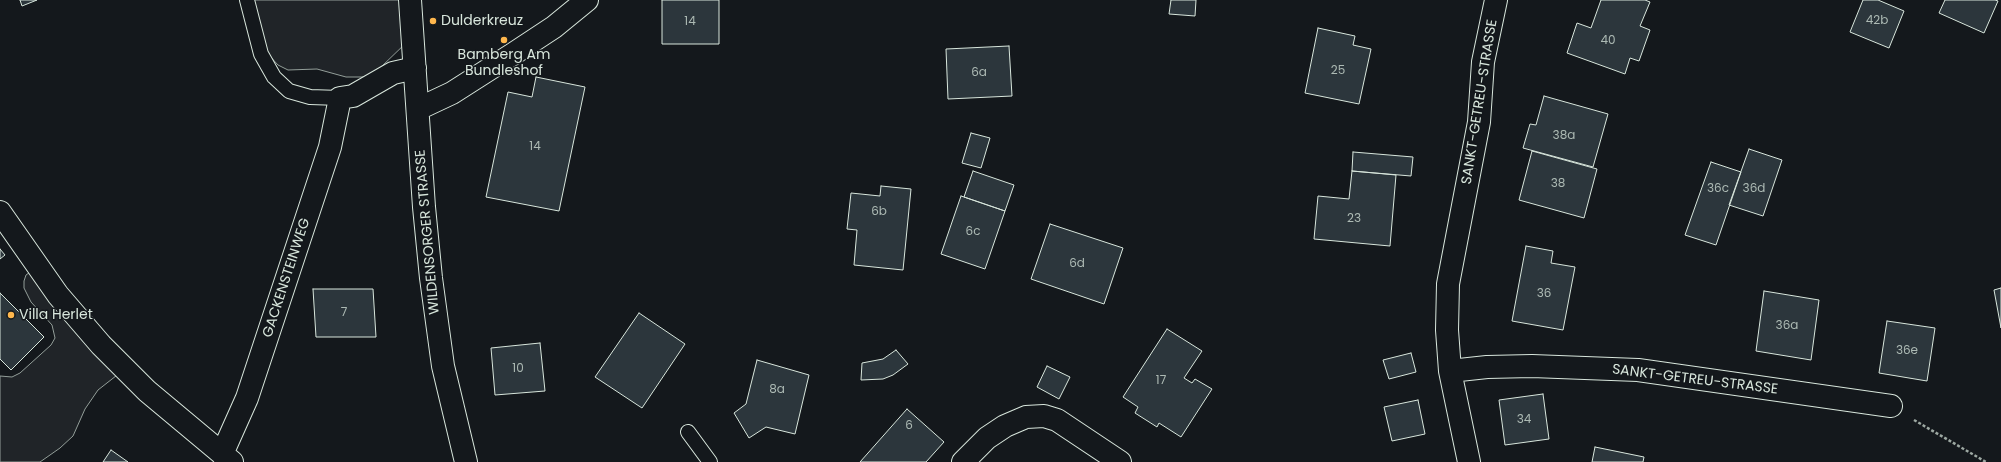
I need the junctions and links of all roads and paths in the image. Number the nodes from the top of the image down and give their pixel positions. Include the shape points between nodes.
1 (247, 0) edge
2 (410, 0) edge
3 (587, 0) edge
4 (1496, 0) edge
5 (415, 68) junction
6 (340, 98) junction
7 (418, 109) junction
8 (0, 212) edge
9 (1450, 371) junction
10 (1891, 406) joint
11 (688, 432) dead end
12 (227, 458) edge
13 (466, 462) edge
14 (710, 462) edge
15 (963, 462) edge
16 (1120, 462) edge
17 (1469, 462) edge
18 (1986, 462) edge

1 - 6 lane via 261,54 274,77 289,91 310,97
2 - 5 street, WILDENSORGER STRASSE
3 - 7 street via 554,27 452,94
4 - 9 street, SANKT-GETREU-STRASSE via 1483,62 1479,122 1448,284 1447,330
5 - 6 street via 393,73 353,96
5 - 7 street, WILDENSORGER STRASSE
6 - 12 street, GACKENSTEINWEG via 330,147
7 - 13 street, WILDENSORGER STRASSE via 424,207 443,366
8 - 12 street via 58,295 101,346 147,391
9 - 10 street, SANKT-GETREU-STRASSE via 1532,366 1638,370
9 - 17 street, SANKT-GETREU-STRASSE
10 - 18 path
11 - 14 lane
15 - 16 street via 987,438 1004,426 1026,416 1044,416 1057,420

